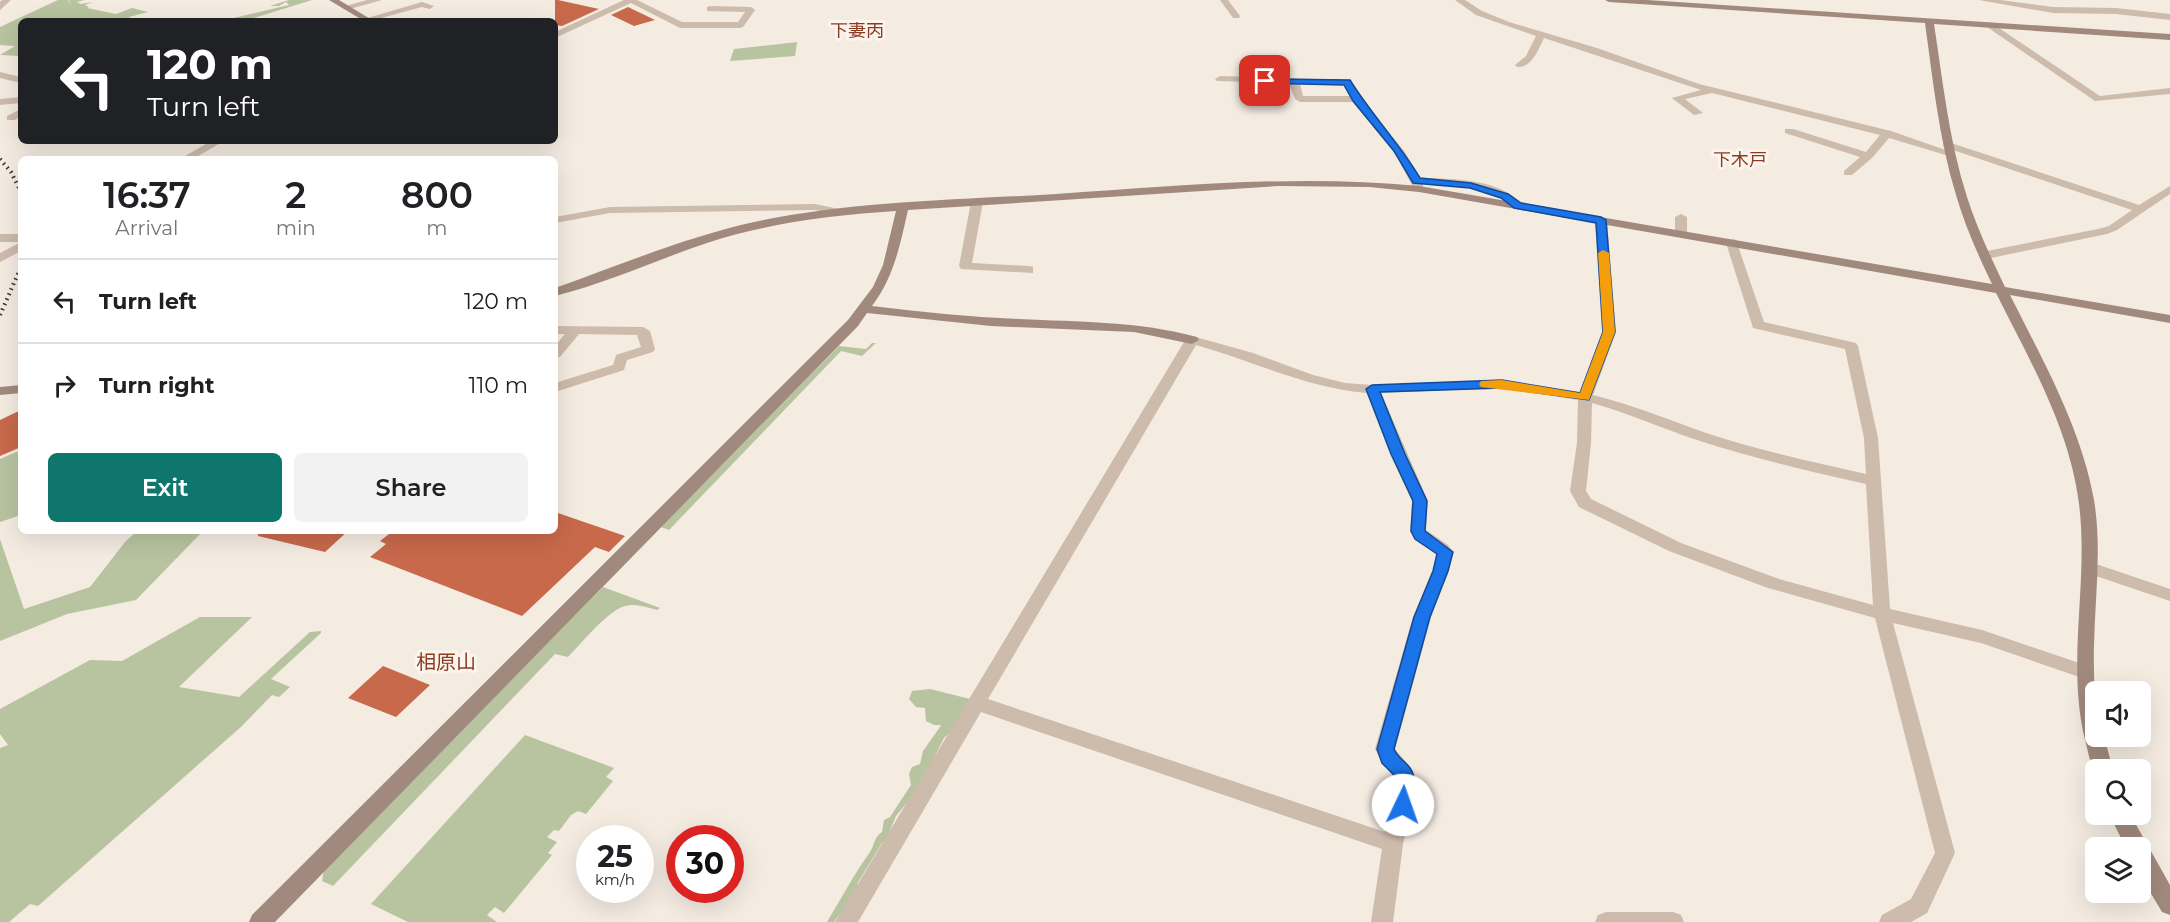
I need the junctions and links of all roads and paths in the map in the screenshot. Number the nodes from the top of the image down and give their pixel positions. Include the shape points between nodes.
1 (7, 0) edge
2 (333, 0) edge
3 (378, 0) edge
4 (631, 0) edge
5 (717, 0) edge
6 (1224, 0) edge
7 (1459, 0) edge
8 (1609, 0) edge
9 (1983, 0) edge
10 (2059, 0) edge
11 (2113, 0) edge
12 (1642, 1) edge
13 (2028, 4) edge
14 (430, 6) dead end
15 (346, 7) junction
16 (0, 8) edge
17 (710, 9) junction
18 (2062, 10) junction
19 (2120, 12) junction
20 (1236, 16) dead end
21 (2170, 17) edge
22 (364, 18) edge
23 (374, 18) edge
24 (1929, 21) junction
25 (1990, 25) junction
26 (695, 26) junction
27 (558, 34) edge
28 (1541, 35) junction
29 (2170, 37) edge
30 (1520, 65) dead end
31 (0, 75) edge
32 (18, 79) edge
33 (1220, 79) dead end
34 (1296, 82) junction
35 (1712, 90) junction
36 (2170, 92) edge
37 (18, 99) edge
38 (1357, 99) junction
39 (0, 102) edge
40 (1698, 113) dead end
41 (18, 114) edge
42 (11, 118) dead end
43 (1790, 131) dead end
44 (1887, 133) junction
45 (213, 144) edge
46 (1949, 149) junction
47 (191, 156) edge
48 (1868, 156) junction
49 (1848, 173) dead end
50 (1418, 185) junction
51 (2170, 189) edge
52 (977, 202) junction
53 (903, 206) junction
54 (2141, 209) junction
55 (835, 211) junction
56 (1681, 217) dead end
57 (558, 219) edge
58 (1601, 220) junction
59 (1681, 234) junction
60 (0, 238) edge
61 (17, 243) edge
62 (1732, 243) junction
63 (1986, 255) junction
64 (0, 258) edge
65 (1029, 270) dead end
66 (2000, 290) junction
67 (558, 291) edge
68 (864, 309) junction
69 (2170, 319) edge
70 (558, 330) edge
71 (576, 330) junction
72 (1192, 340) junction
73 (558, 351) edge
74 (558, 387) edge
75 (18, 389) edge
76 (1372, 389) junction
77 (0, 391) edge
78 (1585, 397) junction
79 (1874, 481) junction
80 (2090, 568) junction
81 (2170, 595) edge
82 (1882, 613) junction
83 (2085, 672) junction
84 (977, 703) junction
85 (2100, 759) edge
86 (1393, 844) junction
87 (2151, 873) edge
88 (2170, 905) edge
89 (260, 922) edge
90 (846, 922) edge
91 (1382, 922) edge
92 (1606, 922) edge
93 (1673, 922) edge
94 (1890, 922) edge

1 - 16 street
2 - 15 street
3 - 15 street
4 - 26 street via 680,25
4 - 27 street
5 - 17 street
6 - 20 street
7 - 28 street via 1472,10
8 - 12 street
9 - 13 street
10 - 18 street
11 - 19 street
12 - 24 street
13 - 18 street
14 - 23 street via 422,4
15 - 22 street
17 - 26 street
17 - 26 street via 750,10 740,25
18 - 19 street
19 - 21 street
24 - 25 street
24 - 46 street
25 - 29 street
25 - 36 street via 2098,99
28 - 30 street via 1530,57
28 - 35 street
31 - 32 street
33 - 34 street
34 - 38 street via 1347,82
34 - 38 street via 1293,84 1300,99
35 - 40 street via 1677,98
35 - 44 street
37 - 39 street
38 - 50 street via 1398,150
41 - 42 street
43 - 48 street
44 - 46 street
44 - 48 street
45 - 47 street
46 - 54 street
46 - 63 street via 1970,223
48 - 49 street
50 - 52 street via 1279,183
50 - 58 street
51 - 54 street
52 - 53 street
52 - 65 street via 965,266
53 - 55 street
53 - 68 street via 889,265
54 - 63 street via 2113,228 2091,236
55 - 57 street via 815,207 627,209
55 - 67 street via 712,237
56 - 59 street
58 - 59 street
58 - 78 street via 1609,332
59 - 62 street
60 - 61 street
61 - 64 street
62 - 66 street
62 - 79 street via 1758,325 1851,346 1871,438
63 - 66 street
66 - 69 street
66 - 80 street via 2051,389 2073,444 2090,508
68 - 72 street via 1010,323 1132,329
68 - 89 street
70 - 71 street
71 - 73 street
71 - 74 street via 643,331 648,349 621,358 619,367
72 - 76 street via 1328,384
72 - 84 street
75 - 77 street
76 - 78 street via 1502,384
76 - 86 street via 1420,501 1418,531 1445,552 1422,617 1385,749 1404,774 1406,784
78 - 79 street via 1798,465
78 - 82 street via 1578,491 1585,503 1675,547 1763,580
79 - 82 street
80 - 81 street
80 - 83 street
82 - 83 street via 1982,637
82 - 94 street via 1945,853 1919,906
83 - 85 street via 2092,733
84 - 86 street
84 - 90 street
86 - 91 street
87 - 88 street
92 - 93 street

